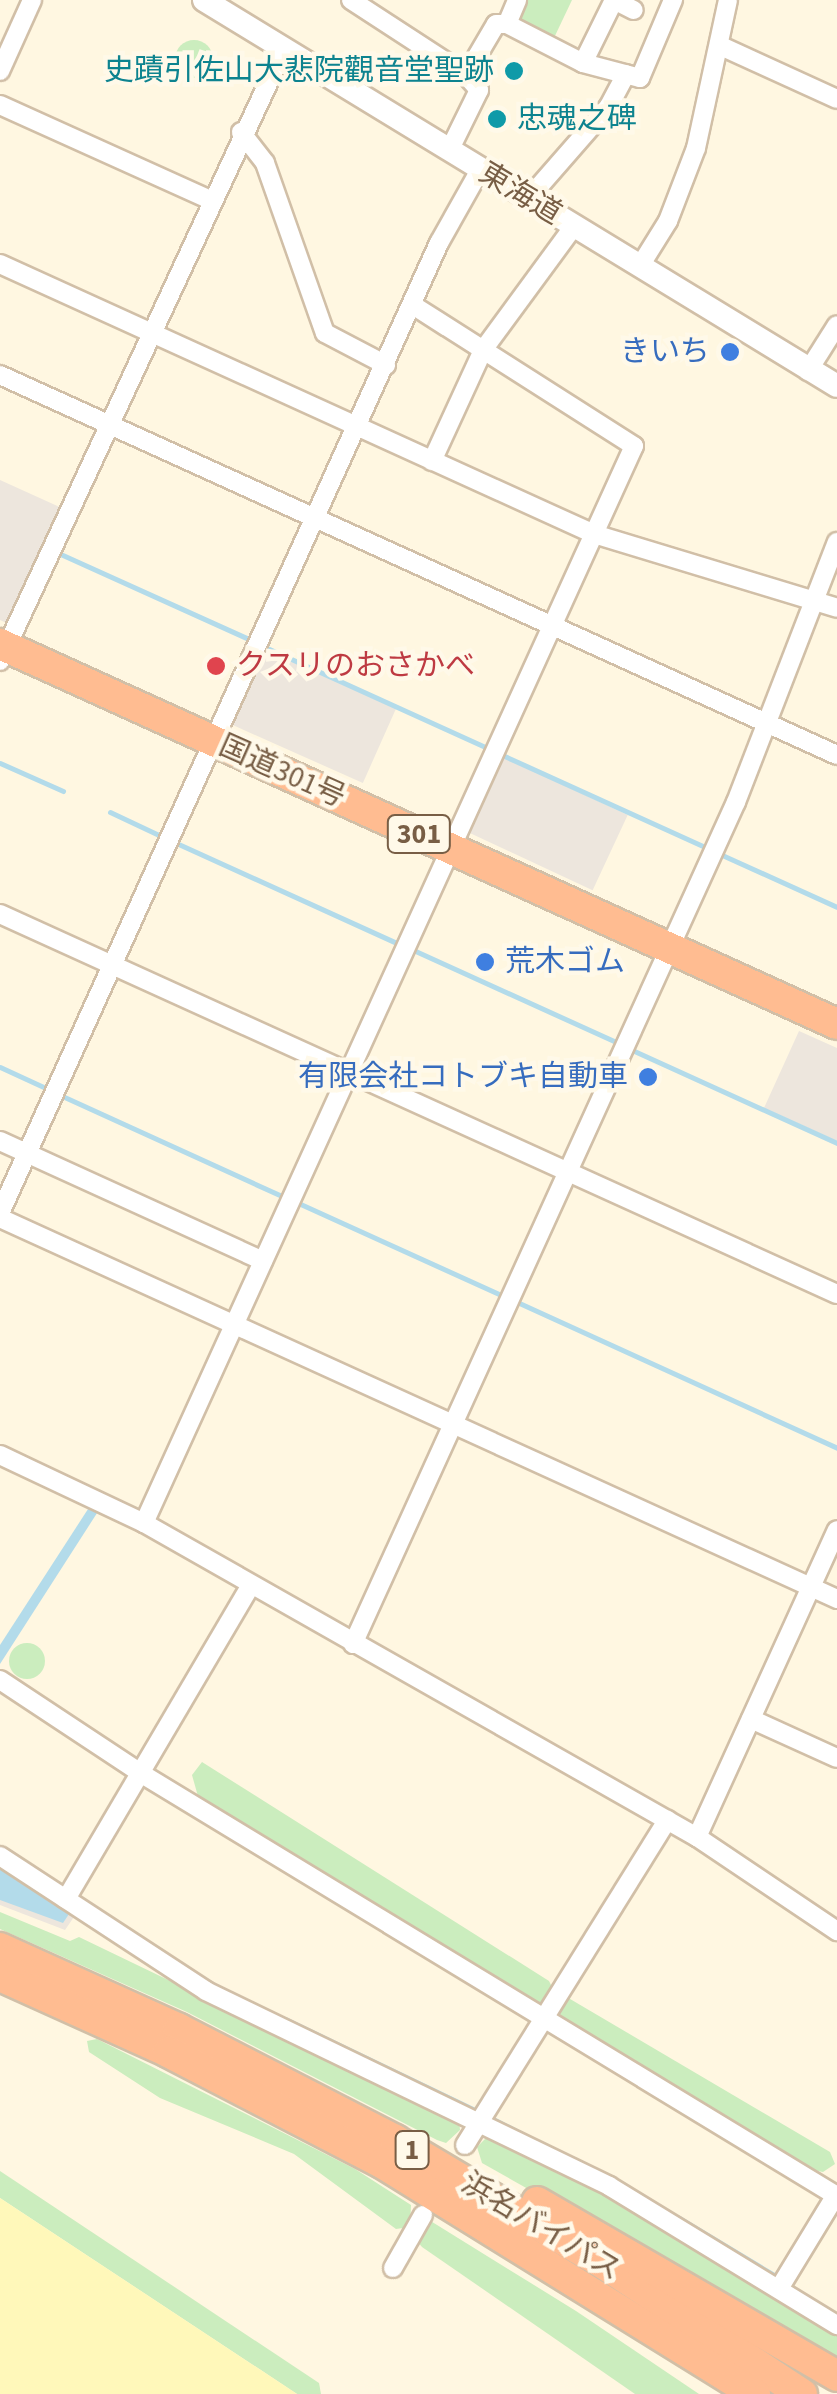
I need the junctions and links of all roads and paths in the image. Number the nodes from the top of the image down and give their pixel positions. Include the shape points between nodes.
1 (32, 0) edge
2 (204, 0) edge
3 (351, 0) edge
4 (517, 0) edge
5 (673, 0) edge
6 (728, 0) edge
7 (634, 10) dead end
8 (508, 24) junction
9 (723, 47) junction
10 (283, 51) junction
11 (584, 64) junction
12 (0, 71) edge
13 (626, 74) junction
14 (466, 75) junction
15 (837, 99) edge
16 (0, 105) edge
17 (241, 132) junction
18 (449, 151) junction
19 (480, 170) junction
20 (528, 199) junction
21 (210, 200) junction
22 (574, 226) junction
23 (0, 264) edge
24 (640, 266) junction
25 (413, 305) junction
26 (837, 325) edge
27 (150, 332) junction
28 (483, 350) junction
29 (386, 365) junction
30 (808, 371) junction
31 (0, 375) edge
32 (837, 386) edge
33 (108, 424) junction
34 (357, 427) junction
35 (432, 461) junction
36 (316, 518) junction
37 (594, 534) junction
38 (837, 542) edge
39 (814, 599) junction
40 (837, 608) edge
41 (552, 626) junction
42 (2, 651) edge
43 (766, 723) junction
44 (214, 741) junction
45 (837, 755) edge
46 (451, 848) junction
47 (0, 914) edge
48 (670, 948) junction
49 (113, 965) junction
50 (837, 1024) edge
51 (349, 1072) junction
52 (0, 1141) edge
53 (27, 1153) junction
54 (568, 1172) junction
55 (0, 1216) edge
56 (264, 1260) junction
57 (837, 1294) edge
58 (234, 1325) junction
59 (453, 1424) junction
60 (0, 1454) edge
61 (144, 1523) junction
62 (837, 1530) edge
63 (251, 1585) junction
64 (811, 1587) junction
65 (837, 1599) edge
66 (353, 1644) junction
67 (0, 1680) edge
68 (751, 1719) junction
69 (837, 1758) edge
70 (142, 1774) junction
71 (667, 1820) junction
72 (697, 1838) junction
73 (0, 1856) edge
74 (66, 1899) junction
75 (837, 1932) edge
76 (0, 1948) edge
77 (0, 1976) edge
78 (542, 2018) junction
79 (480, 2120) junction
80 (359, 2136) junction
81 (465, 2145) dead end
82 (836, 2196) edge
83 (422, 2215) dead end
84 (393, 2268) dead end
85 (780, 2286) junction
86 (837, 2325) edge
87 (837, 2376) edge
88 (718, 2394) edge
89 (754, 2394) edge
90 (802, 2394) edge

1 - 12 street
2 - 10 main road, 東海道
3 - 14 street
4 - 8 street
5 - 13 street via 640,78
6 - 9 street
7 - 11 street via 614,0
8 - 11 street
8 - 14 street via 496,24
9 - 15 street
9 - 24 street via 696,148 668,221
10 - 17 street
10 - 18 main road, 東海道
11 - 13 street
13 - 20 street via 609,106
14 - 18 street via 480,96
16 - 21 street
17 - 21 street
17 - 29 street via 265,163 325,333
18 - 19 main road, 東海道
19 - 20 main road, 東海道
19 - 25 street
20 - 22 main road, 東海道
21 - 27 street
22 - 24 main road, 東海道
22 - 28 street
23 - 27 street
24 - 30 main road, 東海道
25 - 28 street
25 - 29 street
26 - 30 street
27 - 33 street
27 - 34 street
28 - 35 street
28 - 37 street via 634,446
29 - 34 street
30 - 32 main road, 東海道
31 - 33 street
33 - 36 street
33 - 42 street
34 - 35 street
34 - 36 street
35 - 37 street
36 - 41 street
36 - 44 street
37 - 39 street
37 - 41 street
38 - 39 street
39 - 40 street
39 - 43 street
41 - 43 street
41 - 46 street
42 - 44 highway, 国道301号 / 301
43 - 45 street
43 - 48 street
44 - 46 highway, 国道301号 / 301
44 - 49 street
46 - 48 highway, 国道301号 / 301
46 - 51 street
47 - 49 street
48 - 50 highway, 国道301号 / 301
48 - 54 street
49 - 51 street
49 - 53 street
51 - 54 street
51 - 56 street
52 - 53 street
53 - 55 street
53 - 56 street
54 - 57 street
54 - 59 street
55 - 58 street
56 - 58 street
58 - 59 street
58 - 61 street
59 - 64 street
59 - 66 street
60 - 61 street
61 - 63 street
62 - 64 street
63 - 66 street
63 - 70 street
64 - 65 street
64 - 68 street
66 - 71 street
67 - 70 street
68 - 69 street
68 - 72 street
70 - 74 street
70 - 78 street
71 - 72 street
71 - 78 street
72 - 75 street
73 - 74 street
74 - 79 street via 206,1991
76 - 80 highway, 浜名バイパス / 1 via 179,2028
77 - 80 highway, 浜名バイパス / 1
78 - 79 street
78 - 82 street
79 - 81 street
79 - 85 street via 610,2186
80 - 87 highway via 585,2227
80 - 88 highway, 1
80 - 89 highway, 浜名バイパス / 1
80 - 90 highway, 浜名バイパス / 1 via 535,2222
82 - 85 street
83 - 84 street
85 - 86 street

